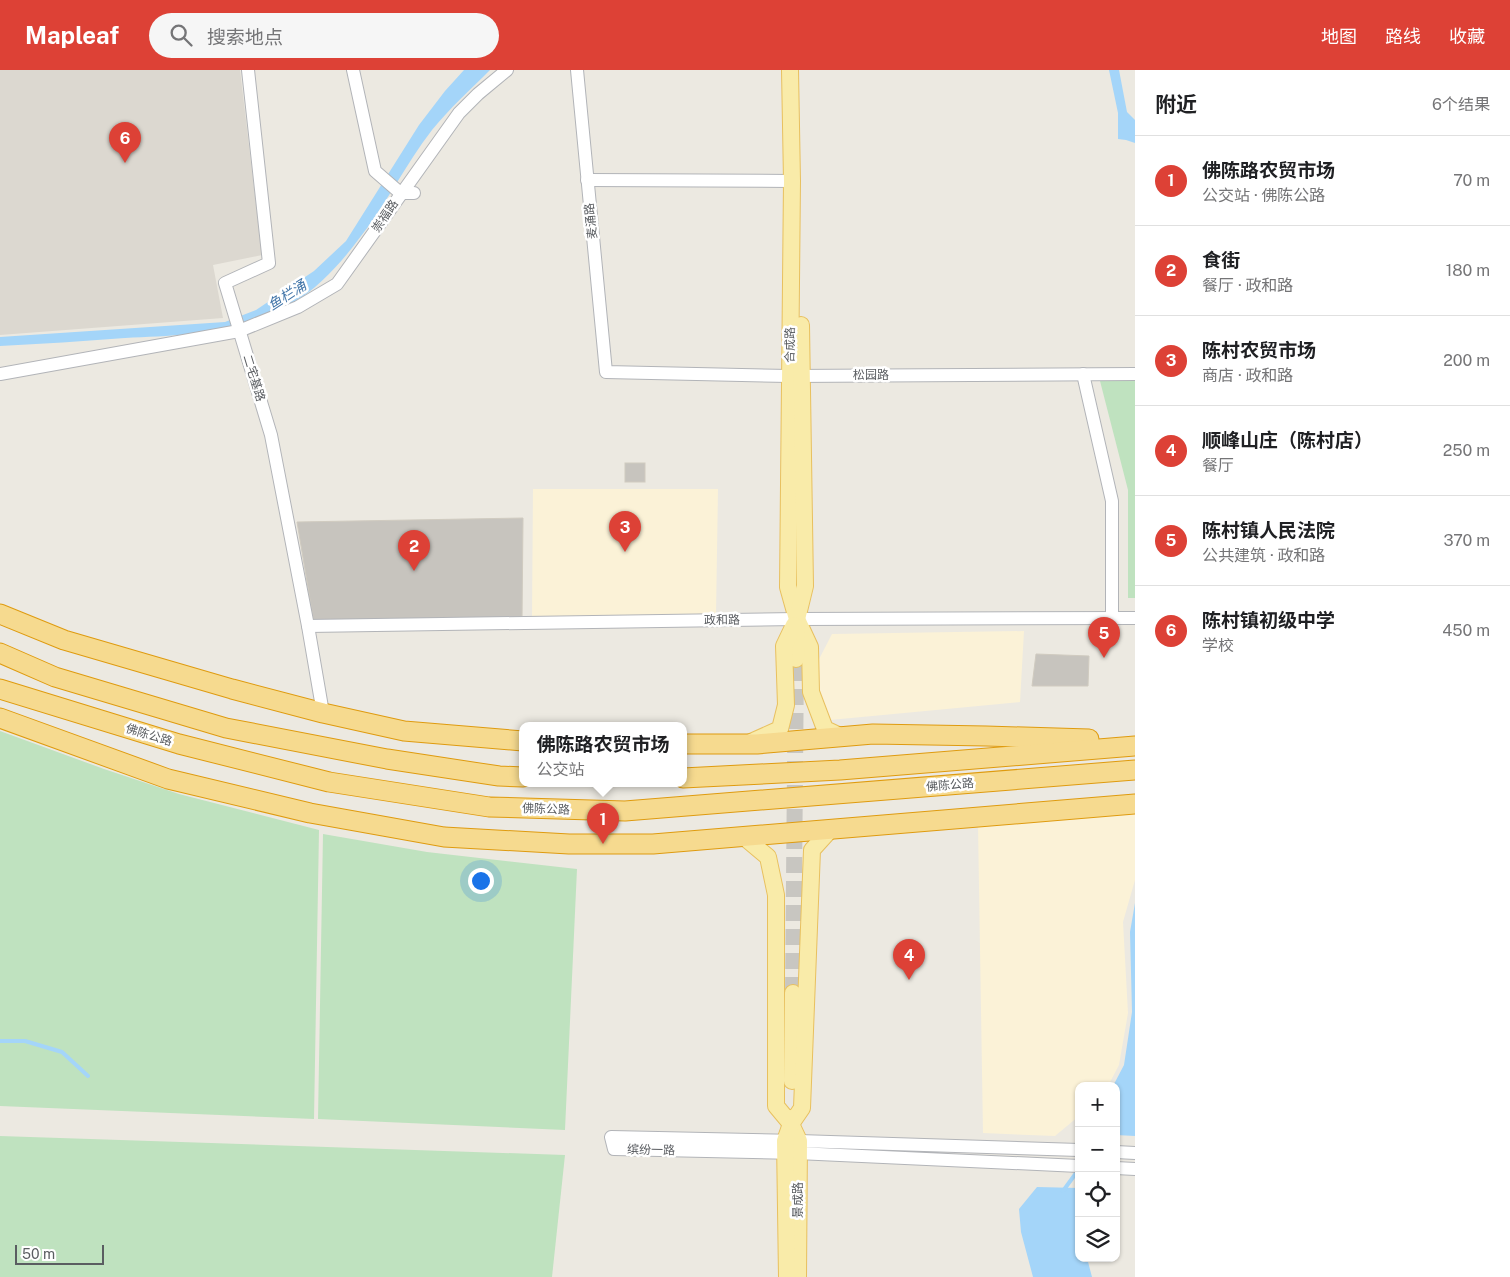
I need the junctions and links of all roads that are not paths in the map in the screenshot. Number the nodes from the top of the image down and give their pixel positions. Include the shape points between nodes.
1 (248, 70) edge
2 (354, 70) edge
3 (507, 70) edge
4 (577, 70) edge
5 (790, 70) edge
6 (799, 70) edge
7 (587, 180) junction
8 (792, 181) junction
9 (399, 192) junction
10 (414, 193) dead end
11 (239, 331) junction
12 (606, 372) joint
13 (0, 374) edge
14 (1083, 374) junction
15 (1135, 374) edge
16 (795, 375) junction
17 (0, 614) edge
18 (1112, 618) junction
19 (1135, 618) edge
20 (798, 619) junction
21 (308, 626) junction
22 (0, 653) edge
23 (796, 659) tunnel mouth
24 (0, 689) edge
25 (323, 713) junction
26 (0, 718) edge
27 (842, 736) junction
28 (519, 741) edge
29 (1135, 741) edge
30 (687, 744) edge
31 (742, 744) junction
32 (1135, 746) edge
33 (1135, 770) edge
34 (519, 777) edge
35 (687, 778) edge
36 (1135, 804) edge
37 (831, 829) junction
38 (742, 836) junction
39 (793, 993) tunnel mouth
40 (791, 1124) junction
41 (792, 1147) junction
42 (1075, 1150) edge
43 (1120, 1152) edge
44 (1135, 1153) edge
45 (1075, 1166) edge
46 (1120, 1168) edge
47 (1135, 1169) edge
48 (787, 1277) edge
49 (798, 1277) edge

1 - 11 street, 二宅基路 via 269,263 224,283
2 - 9 street via 375,171
3 - 9 street, 崇福路 via 459,114
4 - 7 street, 麦涌路
5 - 8 main road, 合成路
6 - 16 main road, 合成路
7 - 8 street
7 - 12 street, 麦涌路
8 - 16 main road, 合成路
9 - 10 street
9 - 11 street, 崇福路 via 337,284 298,307
11 - 13 street, 崇福路
11 - 21 street, 二宅基路 via 271,435
12 - 16 street, 松园路
14 - 15 street, 松园路
14 - 16 street, 松园路
14 - 18 street via 1112,501
16 - 20 main road, 合成路 via 788,587
17 - 25 highway via 64,640
18 - 19 street, 政和路
18 - 20 street, 政和路
20 - 21 street, 政和路
20 - 23 main road, 合成路
20 - 27 main road via 810,646 811,692 825,729
20 - 31 main road via 784,646 786,705 780,729
21 - 25 street, 二宅基路
22 - 34 highway via 54,677 226,728 387,760
24 - 33 highway, 佛陈公路 via 178,744 330,782 489,807 624,811
25 - 28 highway via 404,731
26 - 38 highway via 168,779 310,814 444,837 569,844 653,844
27 - 29 highway via 874,734
27 - 31 highway
30 - 31 highway
32 - 35 highway, 佛陈公路 via 840,770
36 - 37 highway
37 - 38 highway
37 - 40 main road via 812,850 802,1108
38 - 40 main road via 768,857 776,895 776,1106
39 - 40 main road, 景成路
40 - 41 main road, 景成路
41 - 41 street, 缤纷一路 via 611,1137 614,1149
41 - 42 street, 缤纷一路
41 - 45 street, 缤纷一路
41 - 48 main road, 景成路
41 - 49 main road, 景成路
43 - 44 street
46 - 47 street

